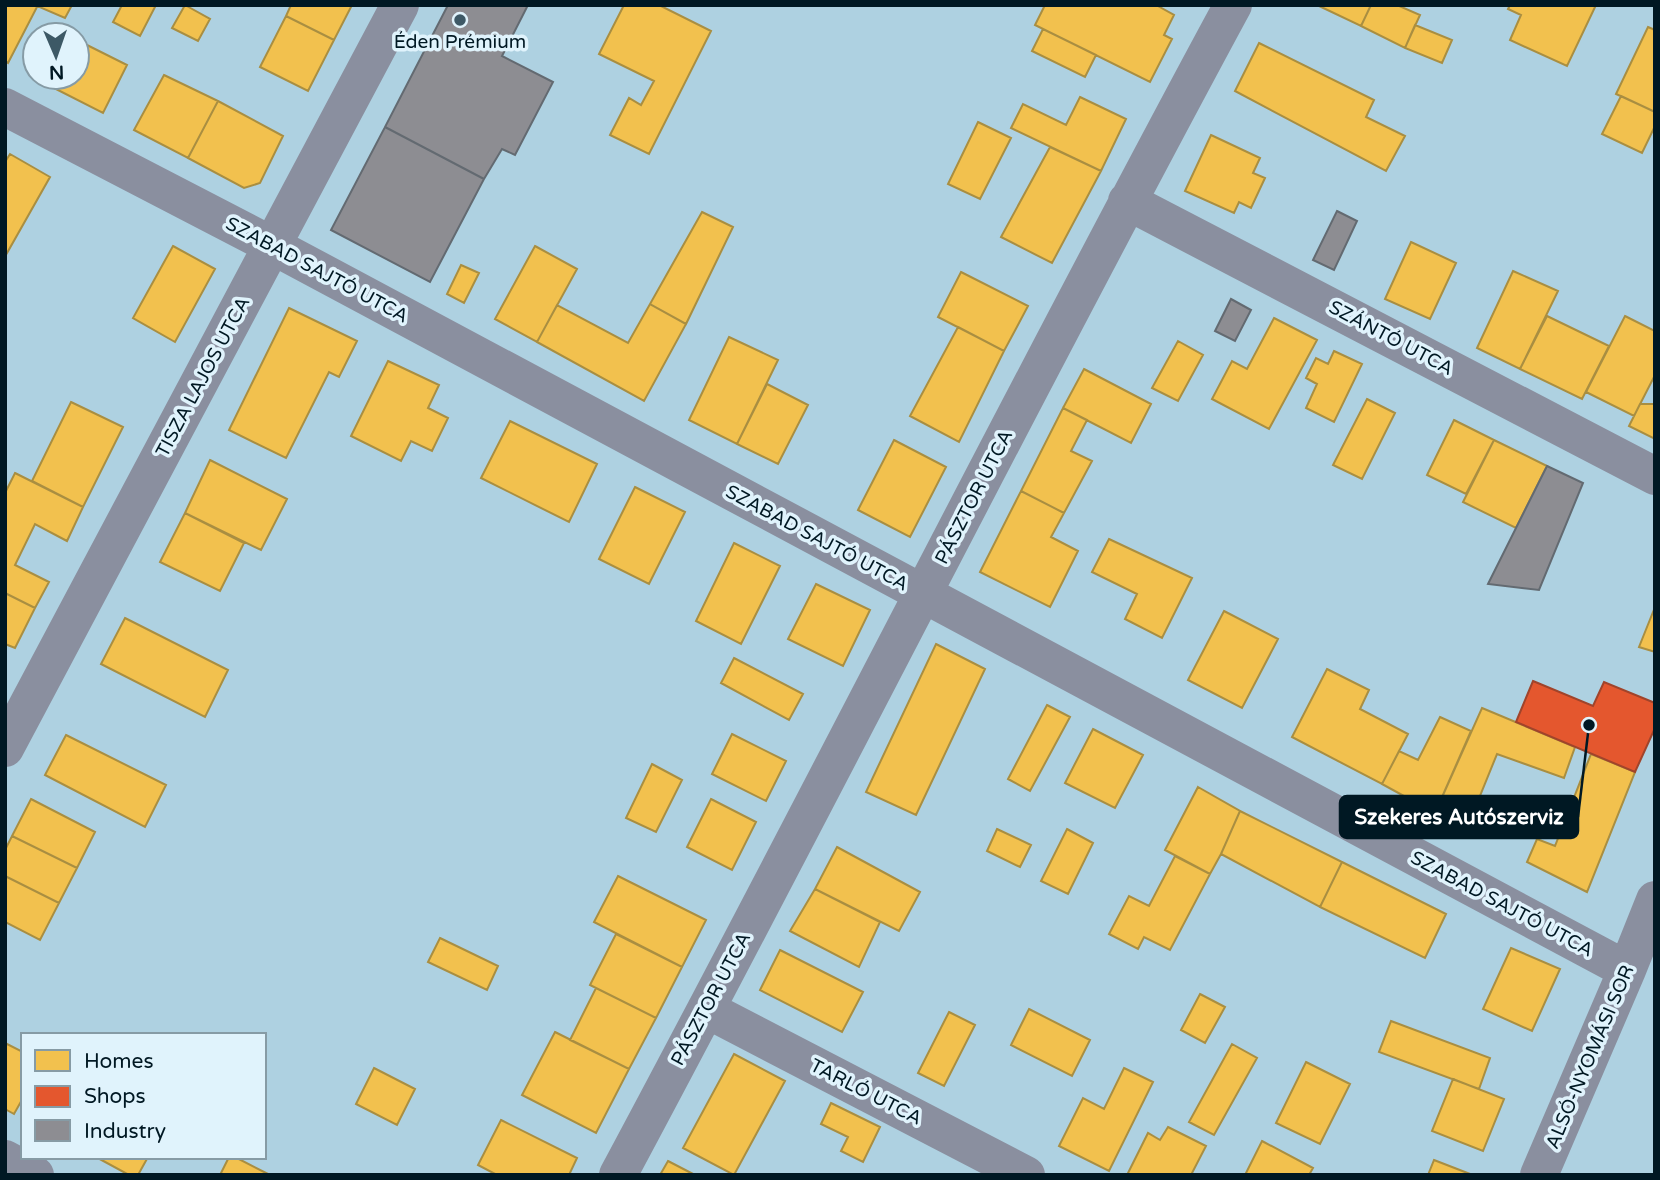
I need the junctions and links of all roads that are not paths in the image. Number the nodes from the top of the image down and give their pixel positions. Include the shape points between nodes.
1 (400, 5) edge
2 (1233, 5) edge
3 (5, 107) edge
4 (1127, 201) junction
5 (273, 246) junction
6 (1655, 476) edge
7 (923, 595) junction
8 (5, 748) edge
9 (1655, 900) edge
10 (1627, 970) junction
11 (706, 1009) junction
12 (5, 1159) edge
13 (35, 1175) edge
14 (618, 1175) edge
15 (1026, 1175) edge
16 (1539, 1175) edge

1 - 5 street, TISZA LAJOS UTCA
2 - 4 street, PÁSZTOR UTCA
3 - 5 street, SZABAD SAJTÓ UTCA
4 - 6 street, SZÁNTÓ UTCA
4 - 7 street, PÁSZTOR UTCA
5 - 7 street, SZABAD SAJTÓ UTCA
5 - 8 street, TISZA LAJOS UTCA
7 - 10 street, SZABAD SAJTÓ UTCA
7 - 11 street, PÁSZTOR UTCA
9 - 10 street, ALSÓ-NYOMÁSI SOR
10 - 16 street, ALSÓ-NYOMÁSI SOR
11 - 14 street, PÁSZTOR UTCA
11 - 15 street, TARLÓ UTCA
12 - 13 street

